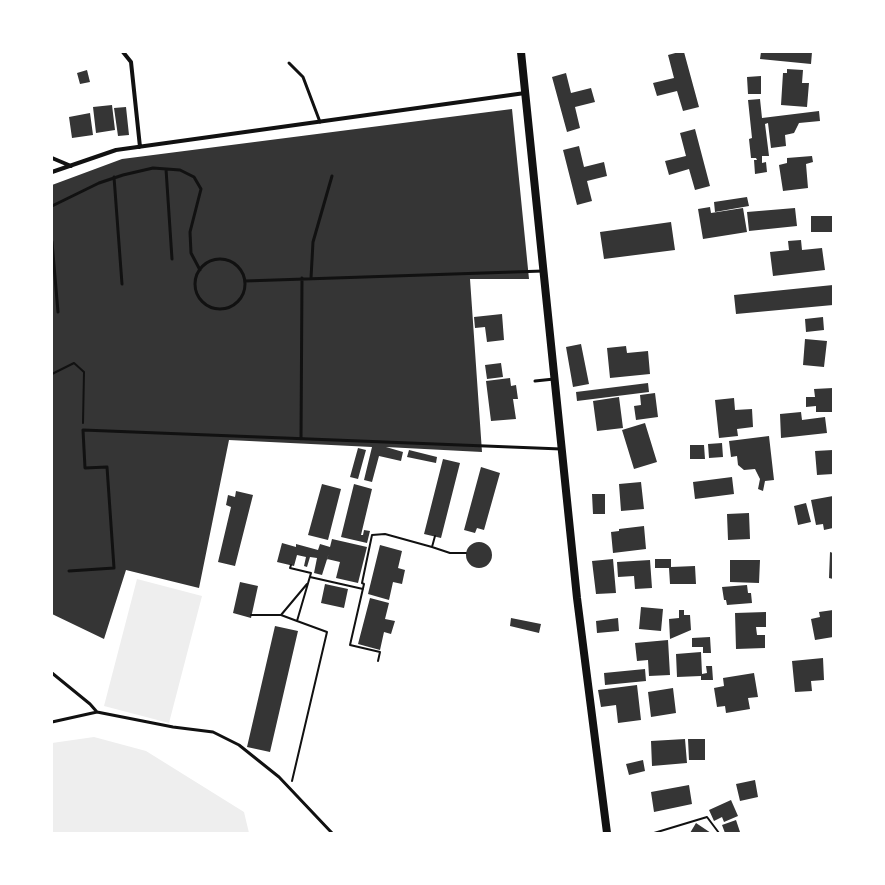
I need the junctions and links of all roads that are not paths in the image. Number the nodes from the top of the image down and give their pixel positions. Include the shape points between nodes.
1 (123, 52) edge
2 (521, 52) edge
3 (289, 63) dead end
4 (525, 93) junction
5 (320, 122) junction
6 (140, 147) junction
7 (52, 158) edge
8 (71, 166) junction
9 (166, 169) junction
10 (52, 172) edge
11 (332, 176) dead end
12 (114, 178) junction
13 (52, 206) edge
14 (52, 242) edge
15 (172, 259) dead end
16 (200, 270) junction
17 (543, 271) junction
18 (302, 278) junction
19 (311, 278) junction
20 (245, 281) junction
21 (122, 284) dead end
22 (58, 312) dead end
23 (554, 380) junction
24 (535, 382) dead end
25 (301, 439) junction
26 (561, 449) junction
27 (69, 571) dead end
28 (52, 672) edge
29 (97, 712) junction
30 (52, 722) edge
31 (332, 833) edge
32 (607, 833) edge

1 - 6 street via 130,62
2 - 4 main road
3 - 5 lane via 302,77
4 - 5 street
4 - 17 main road
5 - 6 street
6 - 8 street via 116,150
7 - 8 street
8 - 10 street
9 - 12 lane via 153,168
9 - 15 lane
9 - 16 lane via 180,170 194,177 201,189 190,232 191,253
11 - 19 lane via 313,242
12 - 13 lane via 98,183
12 - 21 lane
14 - 22 lane
16 - 20 lane via 212,261 229,261 241,272
16 - 20 lane via 195,288 198,296 203,303 218,309 226,309 238,301 243,294
17 - 19 lane
17 - 23 main road
18 - 19 lane
18 - 20 lane
18 - 25 lane
23 - 24 lane
23 - 26 main road
25 - 26 lane
25 - 27 lane via 83,430 85,468 107,467 114,568
26 - 32 main road
28 - 29 lane
29 - 30 lane
29 - 31 lane via 212,732 239,745 279,777

